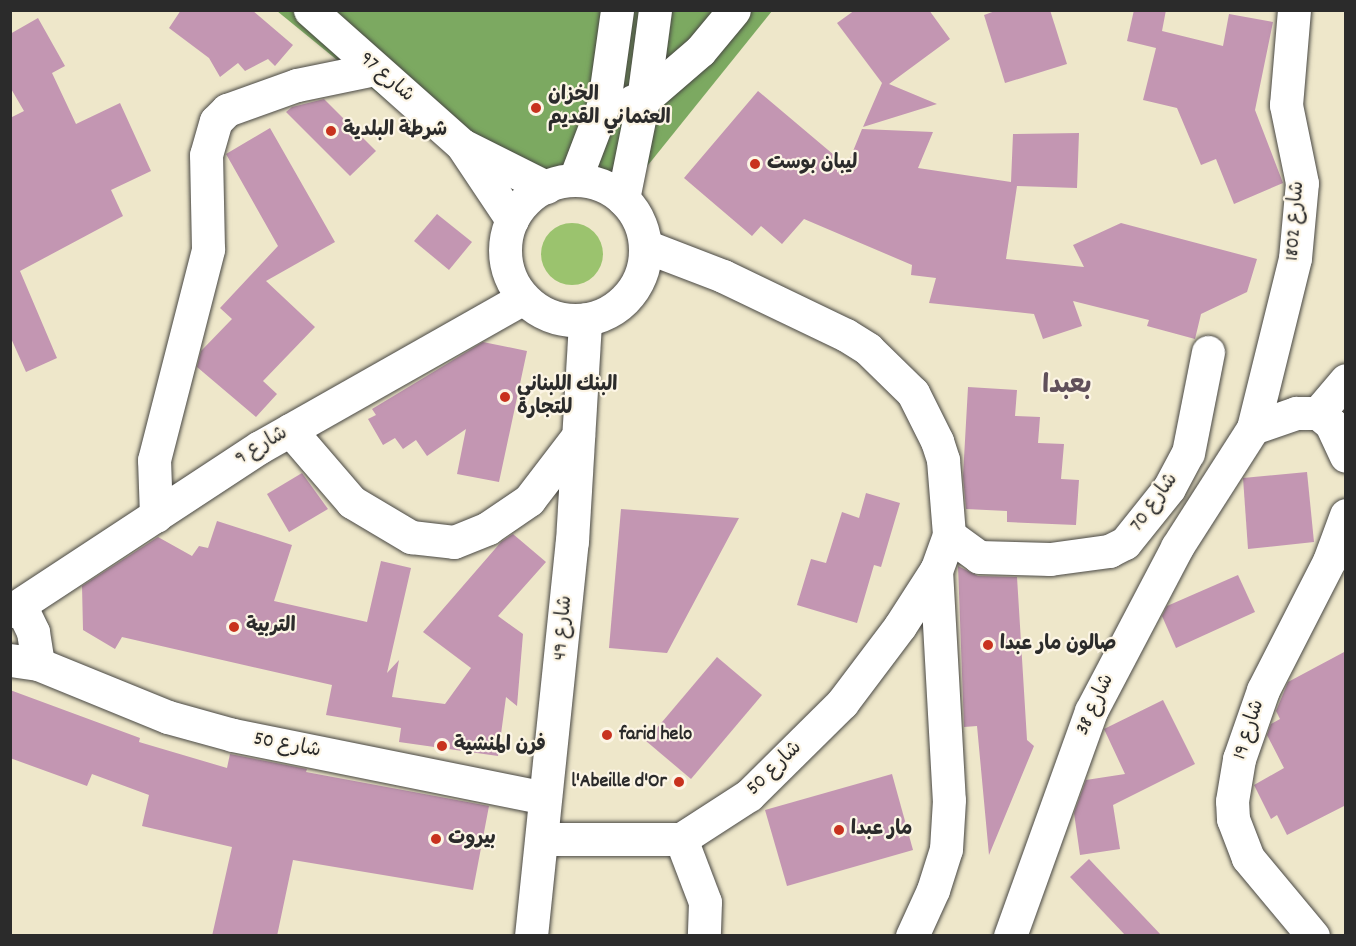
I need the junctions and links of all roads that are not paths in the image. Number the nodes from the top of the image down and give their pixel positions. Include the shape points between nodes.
1 (310, 10) edge
2 (616, 10) edge
3 (655, 10) edge
4 (734, 10) edge
5 (1294, 10) edge
6 (375, 69) junction
7 (643, 100) junction
8 (604, 103) junction
9 (462, 145) junction
10 (560, 183) junction
11 (624, 199) junction
12 (512, 220) junction
13 (645, 246) junction
14 (523, 298) junction
15 (585, 319) junction
16 (1208, 352) dead end
17 (1346, 380) edge
18 (1318, 413) junction
19 (1253, 428) junction
20 (290, 430) junction
21 (578, 436) junction
22 (1346, 456) edge
23 (1346, 515) edge
24 (156, 516) junction
25 (950, 535) junction
26 (936, 570) junction
27 (15, 608) edge
28 (24, 662) edge
29 (545, 798) junction
30 (542, 839) junction
31 (681, 839) junction
32 (531, 936) edge
33 (704, 936) edge
34 (912, 936) edge
35 (1010, 936) edge
36 (1313, 936) edge

1 - 6 street, شارع 97
2 - 8 street
3 - 7 street
4 - 7 street via 700,51
5 - 19 street, شارع 1802 via 1286,105 1302,183 1295,258
6 - 9 street, شارع 97
6 - 24 street via 297,85 227,110 216,121 206,155 208,249 154,460
7 - 8 street
7 - 11 street
8 - 10 street
9 - 10 street, شارع 97
9 - 12 street, شارع 97
10 - 11 street via 593,182
10 - 12 street via 518,208
11 - 13 street via 642,228
12 - 14 street via 504,244 506,263
13 - 15 street via 635,285 622,302 605,314
13 - 25 street via 723,276 846,335 898,376 913,393 938,441
14 - 15 street via 541,312 562,319
14 - 20 street, شارع 9
15 - 21 street, شارع 49
16 - 25 street, شارع 70 via 1188,453 1158,505 1125,543 1109,551 1050,560 1003,558 979,556
17 - 18 street
18 - 19 street via 1296,413
18 - 22 street via 1331,424
19 - 35 street, شارع 38 via 1177,547 1091,711 1038,849
20 - 21 street via 352,502 411,537 454,542 488,528 529,500
20 - 24 street, شارع 9
21 - 29 street, شارع 49 via 572,541
23 - 36 street, شارع 19 via 1329,561 1263,690 1239,759 1232,801 1233,819 1248,858
24 - 27 street, شارع 9
25 - 26 street
26 - 31 street, شارع 50 via 842,703 749,795
26 - 34 street via 949,800 946,849
27 - 28 street, شارع 50 via 33,632
28 - 29 street, شارع 50 via 168,717 233,735
29 - 30 street, شارع 49
30 - 31 street
30 - 32 street, شارع 49
31 - 33 street via 705,902

